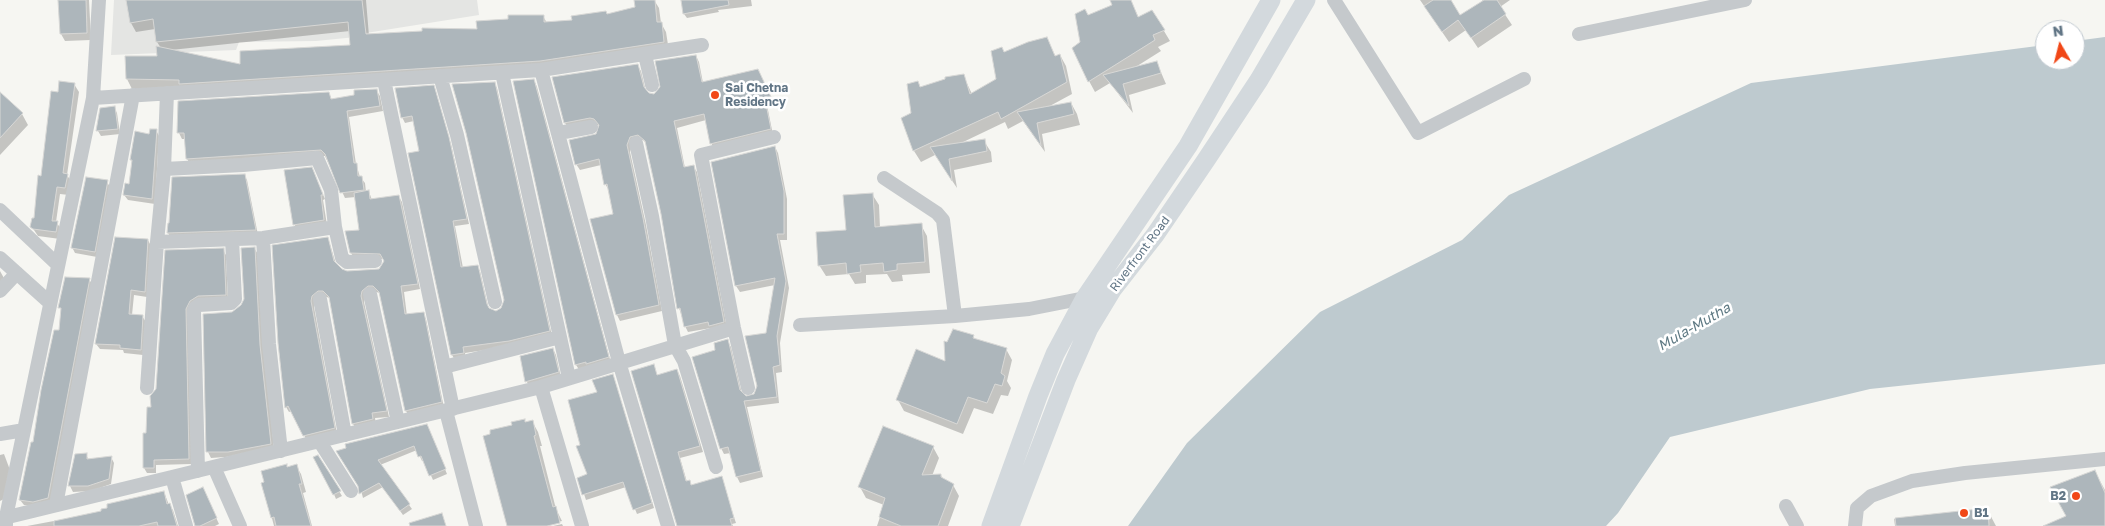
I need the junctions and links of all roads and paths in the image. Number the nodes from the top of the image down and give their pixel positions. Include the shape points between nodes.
1 (99, 0) edge
2 (1271, 0) edge
3 (1306, 0) edge
4 (1334, 0) edge
5 (1745, 0) edge
6 (1579, 34) dead end
7 (702, 44) dead end
8 (645, 55) junction
9 (541, 70) junction
10 (502, 73) junction
11 (440, 76) junction
12 (1524, 79) dead end
13 (384, 80) junction
14 (652, 85) dead end
15 (168, 93) junction
16 (133, 95) junction
17 (93, 98) junction
18 (591, 127) dead end
19 (559, 133) junction
20 (774, 137) dead end
21 (636, 143) dead end
22 (164, 169) junction
23 (884, 178) dead end
24 (0, 210) edge
25 (335, 227) junction
26 (263, 238) junction
27 (232, 239) junction
28 (157, 242) junction
29 (0, 258) edge
30 (375, 261) dead end
31 (58, 265) junction
32 (18, 273) junction
33 (1112, 290) junction
34 (0, 291) edge
35 (370, 294) dead end
36 (1085, 298) junction
37 (320, 299) dead end
38 (495, 302) dead end
39 (50, 303) junction
40 (956, 316) junction
41 (800, 325) dead end
42 (734, 328) junction
43 (560, 337) junction
44 (675, 345) junction
45 (619, 362) junction
46 (444, 367) junction
47 (569, 378) junction
48 (541, 387) junction
49 (147, 388) dead end
50 (748, 388) dead end
51 (450, 410) junction
52 (398, 422) junction
53 (24, 430) junction
54 (0, 434) edge
55 (346, 435) junction
56 (320, 442) junction
57 (281, 451) junction
58 (2105, 459) edge
59 (214, 467) junction
60 (716, 467) dead end
61 (198, 471) junction
62 (172, 477) junction
63 (351, 492) dead end
64 (56, 505) junction
65 (1786, 506) dead end
66 (4, 521) edge
67 (186, 526) edge
68 (240, 526) edge
69 (476, 526) edge
70 (582, 526) edge
71 (668, 526) edge
72 (991, 526) edge
73 (1010, 526) edge
74 (1797, 526) edge
75 (1854, 526) edge

1 - 17 street
2 - 36 street, Riverfront Road via 1188,146
3 - 33 street, Riverfront Road via 1259,80 1206,160 1155,235
4 - 12 street via 1418,133
5 - 6 street
7 - 8 street
8 - 9 street
8 - 14 street
9 - 10 street
9 - 19 street
10 - 11 street
10 - 43 street
11 - 13 street
11 - 38 street via 457,135
13 - 15 street
13 - 46 street
15 - 16 street
15 - 22 street
16 - 17 street
16 - 64 street
17 - 31 street
18 - 19 street
19 - 45 street
20 - 42 street via 701,155
21 - 44 street
22 - 25 street via 318,158 331,190
22 - 28 street
23 - 40 street via 943,220
24 - 31 street
25 - 26 street
25 - 30 street via 342,258 346,262
26 - 27 street
26 - 57 street via 269,344
27 - 28 street
27 - 61 street via 235,299 231,303 199,305 194,312
28 - 49 street
29 - 32 street
31 - 39 street
32 - 34 street
32 - 39 street
33 - 36 street
33 - 73 street, Riverfront Road via 1089,328 1066,380
35 - 52 street
36 - 40 street via 1029,309
36 - 72 street, Riverfront Road via 1038,396
37 - 55 street
39 - 53 street
40 - 41 street
42 - 44 street
42 - 50 street
43 - 46 street
43 - 47 street
44 - 45 street
44 - 60 street via 684,361
45 - 47 street
45 - 71 street
46 - 51 street
47 - 48 street
48 - 51 street
48 - 70 street
51 - 52 street
51 - 69 street
52 - 55 street
53 - 54 street
53 - 66 street
55 - 56 street
56 - 57 street
56 - 63 street
57 - 59 street
58 - 75 street via 1912,481 1871,496 1857,508
59 - 61 street
59 - 68 street
61 - 62 street
62 - 64 street
62 - 67 street
64 - 66 street
65 - 74 street

